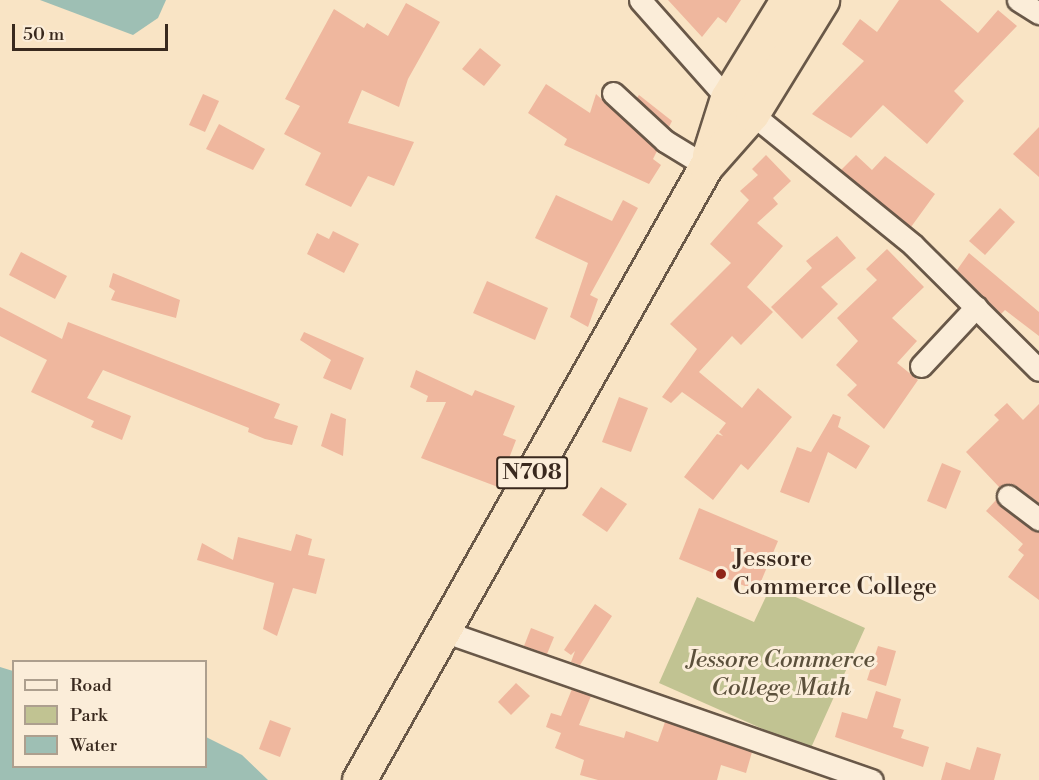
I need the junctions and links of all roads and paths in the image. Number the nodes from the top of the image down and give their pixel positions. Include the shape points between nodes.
1 (640, 0) edge
2 (787, 0) edge
3 (822, 0) edge
4 (1018, 0) edge
5 (1039, 13) edge
6 (613, 93) dead end
7 (739, 106) junction
8 (706, 166) junction
9 (975, 307) junction
10 (921, 366) dead end
11 (1039, 370) edge
12 (1008, 496) dead end
13 (1039, 519) edge
14 (443, 631) junction
15 (359, 780) edge
16 (872, 780) edge

1 - 7 street
2 - 7 highway, N708
3 - 7 highway, N708
4 - 5 street
6 - 8 street via 665,141
7 - 8 highway, N708
7 - 9 street via 913,245
8 - 14 highway, N708
9 - 10 street
9 - 11 street
12 - 13 street
14 - 15 highway, N708
14 - 16 street

